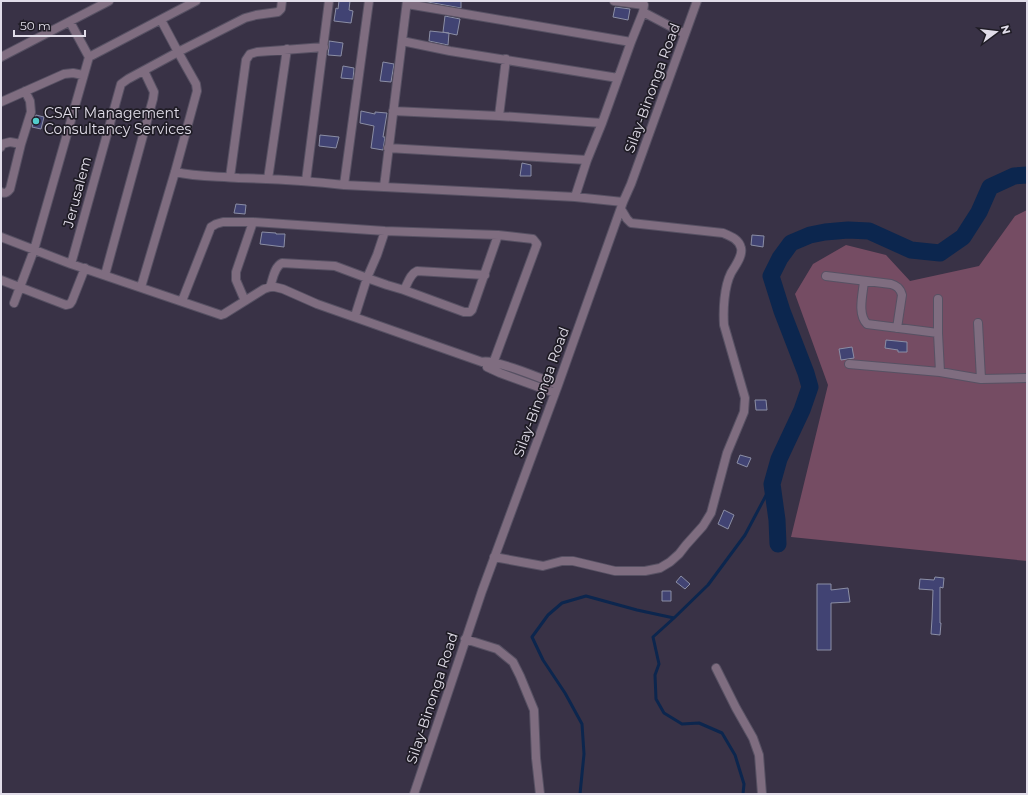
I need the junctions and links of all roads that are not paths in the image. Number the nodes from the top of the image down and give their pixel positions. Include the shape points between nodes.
1 (109, 1) edge
2 (196, 1) edge
3 (282, 1) edge
4 (329, 1) edge
5 (368, 1) edge
6 (614, 1) edge
7 (698, 1) edge
8 (407, 2) edge
9 (644, 6) edge
10 (161, 20) junction
11 (70, 22) junction
12 (685, 34) junction
13 (402, 41) junction
14 (631, 42) junction
15 (324, 47) junction
16 (287, 49) junction
17 (178, 52) junction
18 (1, 57) edge
19 (89, 57) junction
20 (506, 60) junction
21 (144, 71) junction
22 (83, 75) junction
23 (618, 78) junction
24 (25, 91) junction
25 (1, 102) edge
26 (393, 111) junction
27 (499, 116) junction
28 (602, 123) junction
29 (21, 144) junction
30 (1, 147) edge
31 (388, 148) junction
32 (587, 160) junction
33 (174, 172) junction
34 (230, 177) junction
35 (268, 179) junction
36 (306, 181) junction
37 (344, 185) junction
38 (384, 187) junction
39 (1, 192) edge
40 (575, 197) junction
41 (622, 205) junction
42 (253, 222) junction
43 (385, 230) junction
44 (498, 235) junction
45 (1, 237) edge
46 (34, 250) junction
47 (71, 264) junction
48 (85, 268) junction
49 (105, 275) junction
50 (485, 275) junction
51 (826, 276) dead end
52 (368, 278) junction
53 (1, 280) edge
54 (864, 280) junction
55 (20, 286) junction
56 (141, 287) junction
57 (270, 287) junction
58 (404, 290) junction
59 (938, 299) dead end
60 (245, 300) junction
61 (182, 301) junction
62 (14, 303) dead end
63 (355, 316) junction
64 (978, 323) dead end
65 (896, 328) junction
66 (938, 333) junction
67 (849, 364) dead end
68 (492, 366) junction
69 (940, 372) junction
70 (1027, 378) edge
71 (981, 379) junction
72 (557, 389) junction
73 (494, 557) junction
74 (465, 639) junction
75 (716, 668) dead end
76 (414, 794) edge
77 (540, 794) edge
78 (762, 794) edge

1 - 11 street
2 - 10 street
3 - 17 street, Jerusalem via 278,12 245,18
4 - 15 street
5 - 37 street
6 - 9 street
7 - 12 street, Silay-Binonga Road
8 - 13 street
8 - 14 street
9 - 12 street
9 - 14 street
10 - 17 street
10 - 19 street
11 - 18 street
11 - 19 street
12 - 41 street, Silay-Binonga Road
13 - 20 street
13 - 26 street
14 - 23 street
15 - 16 street
15 - 36 street
16 - 34 street via 257,52 250,54 246,60
16 - 35 street
17 - 21 street, Jerusalem
17 - 33 street via 196,84 197,91
19 - 22 street
20 - 23 street
20 - 27 street
21 - 47 street, Jerusalem via 121,84
21 - 49 street via 154,92 153,99
22 - 24 street via 64,74
22 - 46 street
23 - 28 street
24 - 25 street
24 - 29 street via 30,101 31,112
26 - 27 street
26 - 31 street
27 - 28 street
28 - 32 street
29 - 30 street via 10,142 2,144
29 - 39 street via 10,189 8,192
31 - 32 street
31 - 38 street
32 - 40 street
33 - 34 street via 205,177
33 - 56 street
34 - 35 street
35 - 36 street
36 - 37 street
37 - 38 street
38 - 40 street
40 - 41 street
41 - 72 street, Silay-Binonga Road
41 - 73 street via 627,220 631,223 723,232 733,237 742,248 742,254 730,276 723,314 724,326 745,398 744,412 727,453 711,512 703,526 679,554 660,568 615,571 573,561 543,566
42 - 43 street
42 - 60 street via 236,272 236,280
42 - 61 street via 223,222 211,227
43 - 44 street
43 - 52 street
44 - 50 street
44 - 68 street via 533,240 537,244
45 - 46 street
46 - 47 street
46 - 55 street
47 - 48 street
48 - 49 street
48 - 55 street via 70,304 66,305
49 - 56 street
50 - 58 street via 417,271 413,273
50 - 58 street via 472,310 468,313
51 - 54 street
52 - 57 street via 335,266 282,262 276,268
52 - 58 street
52 - 63 street
53 - 55 street
54 - 65 street via 861,307 864,321 867,324
54 - 65 street via 891,284 900,290 902,295
55 - 62 street
56 - 61 street
57 - 60 street
57 - 63 street via 284,289 317,304
59 - 66 street
60 - 61 street via 221,315
63 - 68 street via 482,362 486,360
64 - 71 street
65 - 66 street
66 - 69 street
67 - 69 street
68 - 72 street
69 - 71 street
70 - 71 street
72 - 73 street, Silay-Binonga Road
73 - 74 street, Silay-Binonga Road
74 - 76 street, Silay-Binonga Road
74 - 77 street via 497,649 512,662 520,676 534,710
75 - 78 street via 753,738 759,756

